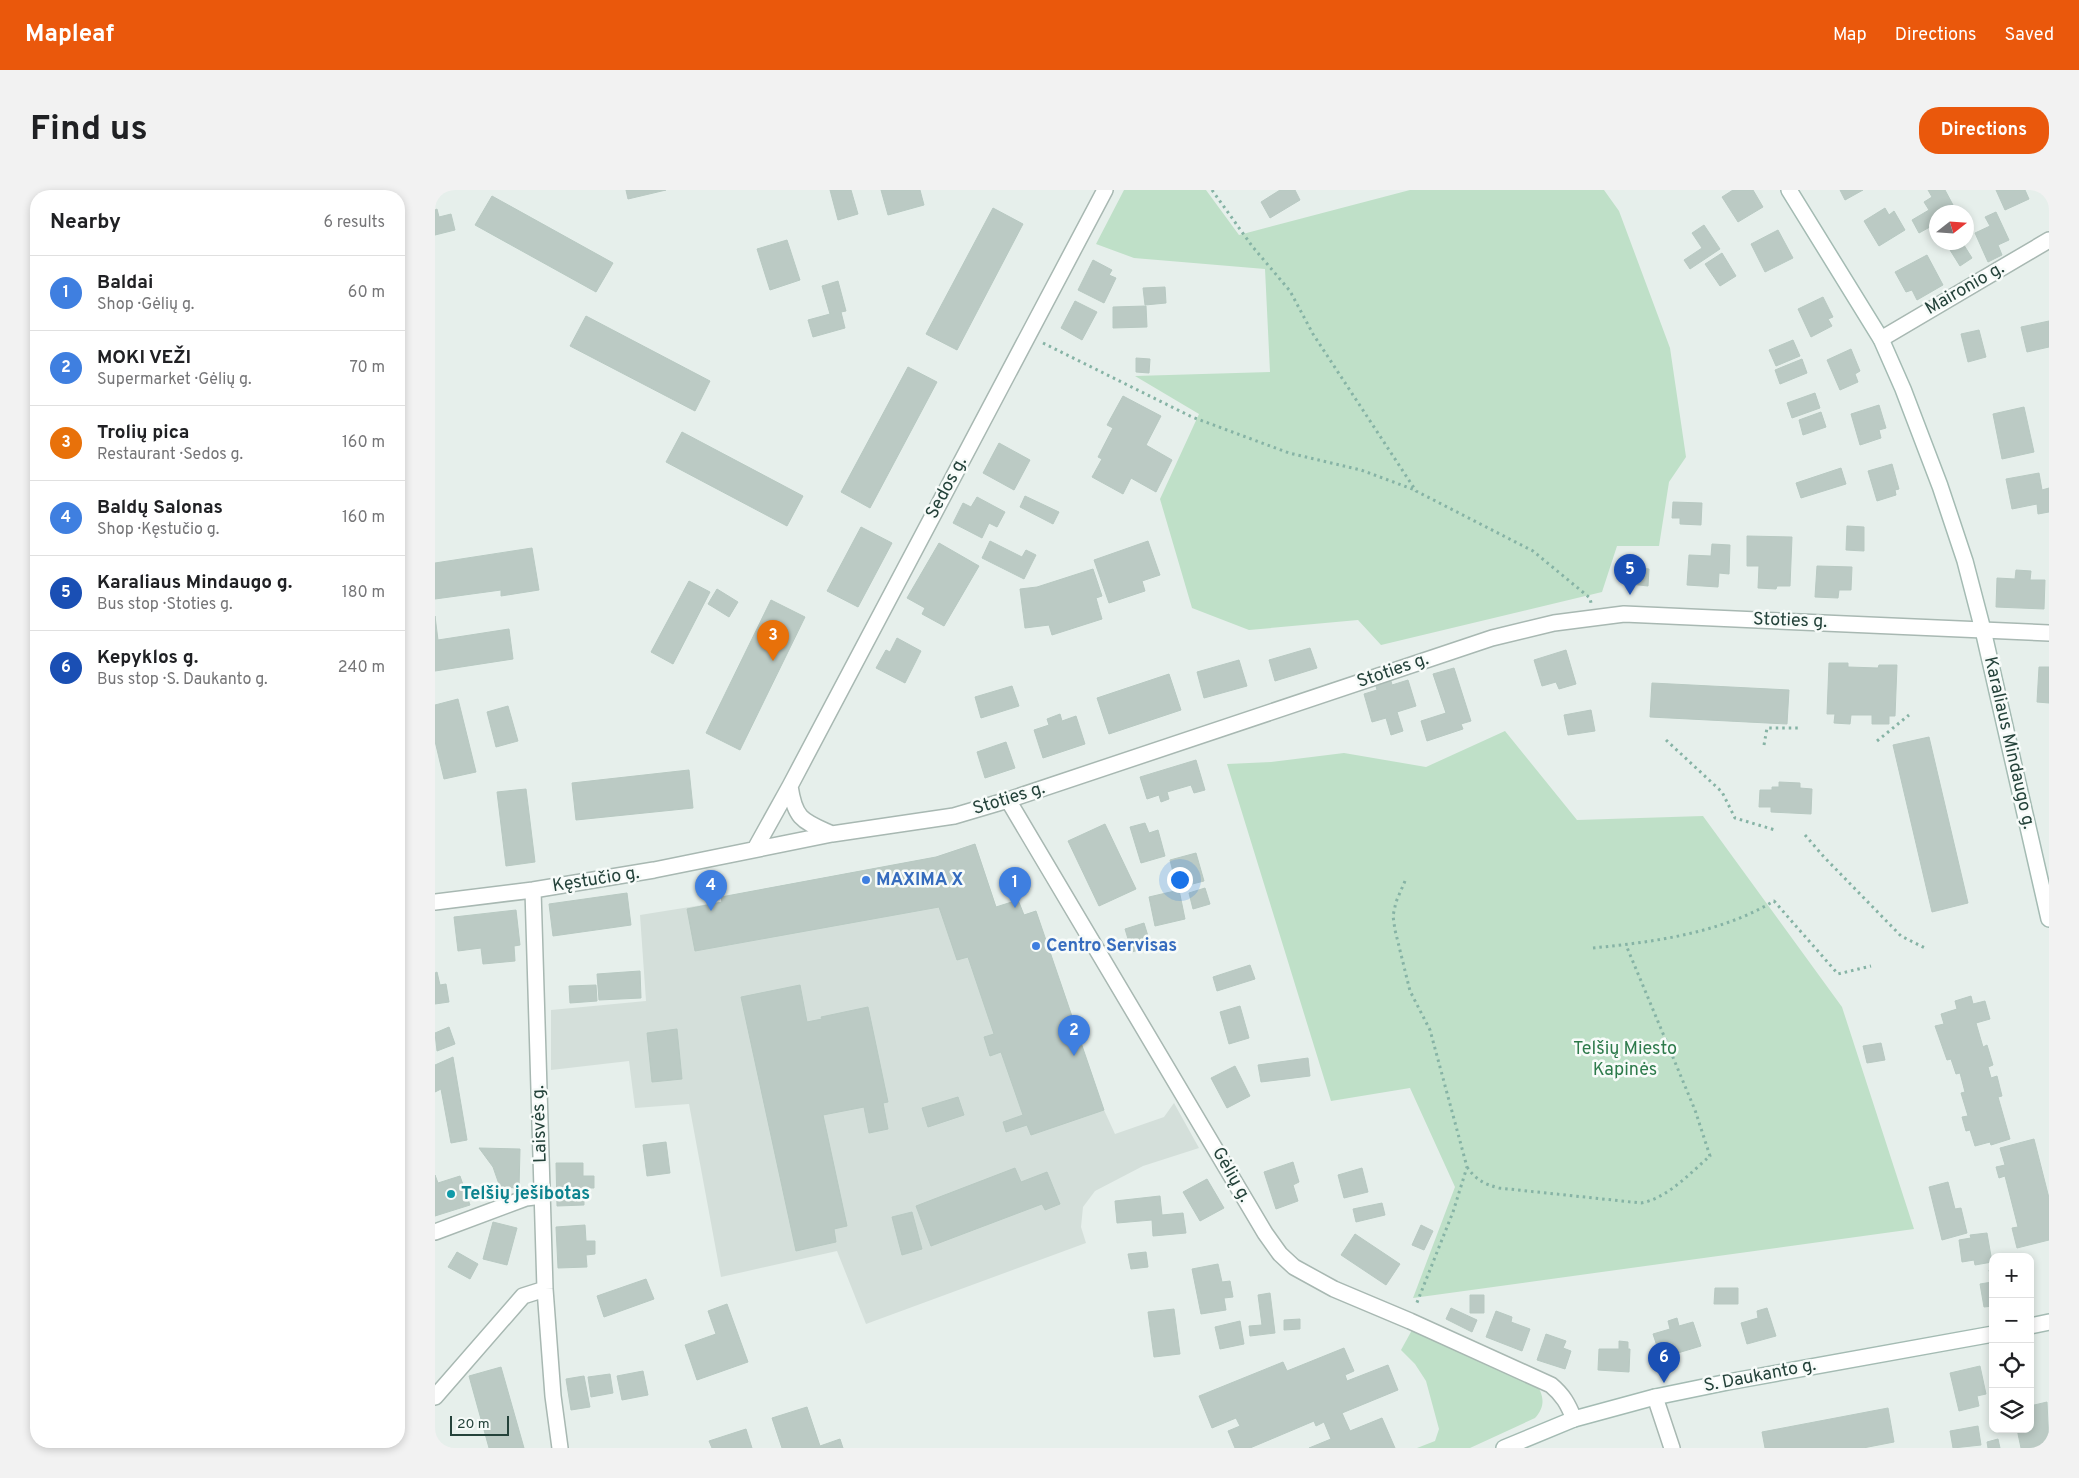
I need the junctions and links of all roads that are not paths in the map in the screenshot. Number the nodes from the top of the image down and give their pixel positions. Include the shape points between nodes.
1 (1105, 190) edge
2 (1789, 190) edge
3 (2049, 240) edge
4 (1881, 339) junction
5 (1983, 630) junction
6 (2049, 633) edge
7 (790, 786) junction
8 (1008, 800) junction
9 (832, 834) junction
10 (755, 849) junction
11 (533, 890) junction
12 (435, 902) edge
13 (2049, 919) edge
14 (542, 1196) junction
15 (435, 1232) edge
16 (545, 1289) junction
17 (2049, 1322) edge
18 (2034, 1325) edge
19 (1989, 1335) edge
20 (435, 1396) edge
21 (1655, 1397) junction
22 (1573, 1419) junction
23 (560, 1448) edge
24 (1504, 1448) edge
25 (1672, 1448) edge

1 - 7 street, Sedos g.
2 - 4 street, Karaliaus Mindaugo g.
3 - 4 street, Maironio g.
4 - 5 street, Karaliaus Mindaugo g. via 1940,486
5 - 6 street, Stoties g.
5 - 8 street, Stoties g. via 1625,614 1553,623 1493,638
5 - 13 street, Karaliaus Mindaugo g.
7 - 9 street via 793,804 800,817
7 - 10 street, Sedos g.
8 - 9 street, Stoties g. via 954,816
8 - 22 street, Gėlių g. via 1280,1254 1294,1267 1334,1289 1551,1385 1561,1393
9 - 10 street, Stoties g.
10 - 11 street, Kęstučio g.
11 - 12 street, Kęstučio g.
11 - 14 street, Laisvės g.
14 - 15 street via 526,1198
14 - 16 street, Laisvės g.
16 - 20 street via 523,1296
16 - 23 street, Laisvės g.
17 - 18 street
19 - 21 street, S. Daukanto g.
21 - 22 street, S. Daukanto g.
21 - 25 street
22 - 24 street, S. Daukanto g.

